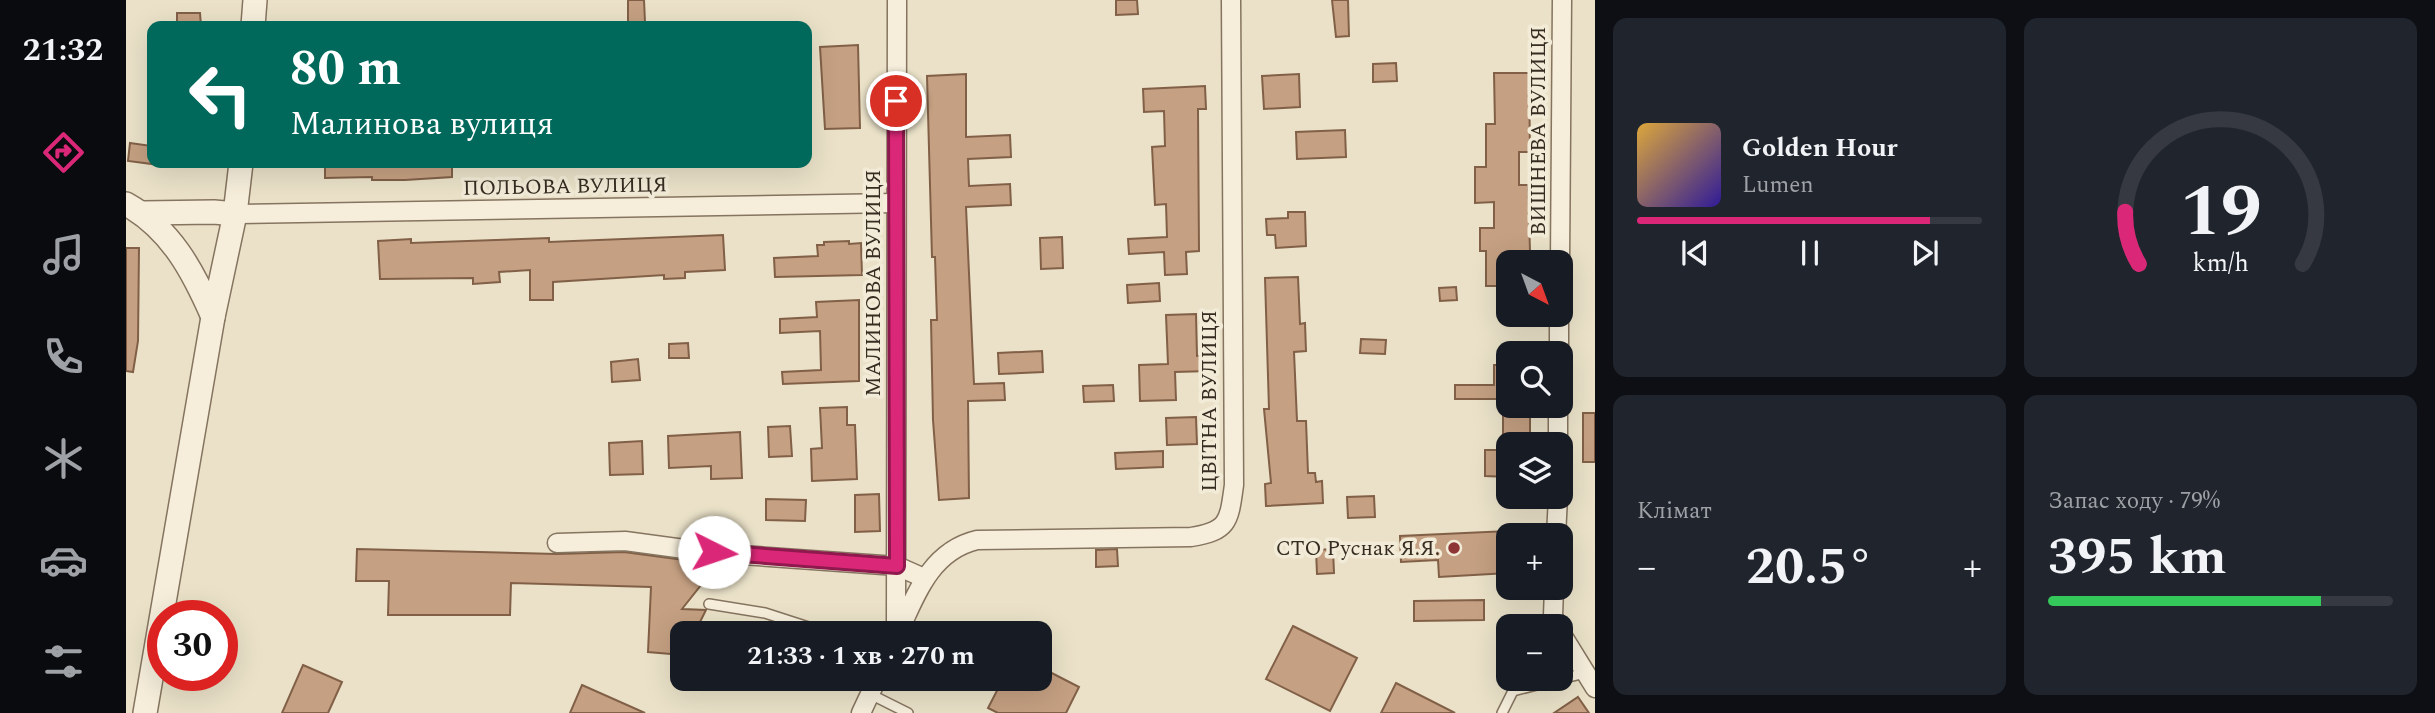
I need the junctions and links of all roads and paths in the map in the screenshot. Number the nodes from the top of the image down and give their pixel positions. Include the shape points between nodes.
1 (255, 0) edge
2 (897, 0) edge
3 (1231, 0) edge
4 (1562, 0) edge
5 (253, 21) edge
6 (240, 168) edge
7 (895, 203) junction
8 (134, 209) edge
9 (235, 214) junction
10 (1560, 250) edge
11 (213, 317) junction
12 (556, 543) dead end
13 (897, 566) junction
14 (923, 578) junction
15 (709, 604) dead end
16 (790, 621) edge
17 (897, 621) edge
18 (903, 621) edge
19 (1573, 653) edge
20 (1590, 680) edge
21 (871, 691) edge
22 (878, 691) edge
23 (1513, 691) edge
24 (145, 713) edge
25 (861, 713) edge
26 (908, 713) edge
27 (1502, 713) edge

1 - 5 street
2 - 7 street, МАЛИНОВА ВУЛИЦЯ
3 - 14 street, ЦВІТНА ВУЛИЦЯ via 1234,485 1224,527 1213,534 1191,537 977,540 960,544
4 - 10 street, ВИШНЕВА ВУЛИЦЯ
6 - 9 street
7 - 9 street, ПОЛЬОВА ВУЛИЦЯ
7 - 13 street, МАЛИНОВА ВУЛИЦЯ
8 - 9 street
8 - 11 street via 182,254
9 - 11 street
11 - 24 street
12 - 13 street via 625,541
13 - 14 street
13 - 17 street, МАЛИНОВА ВУЛИЦЯ
14 - 18 street
15 - 16 lane
19 - 20 street
21 - 25 street
22 - 26 lane
23 - 27 lane

